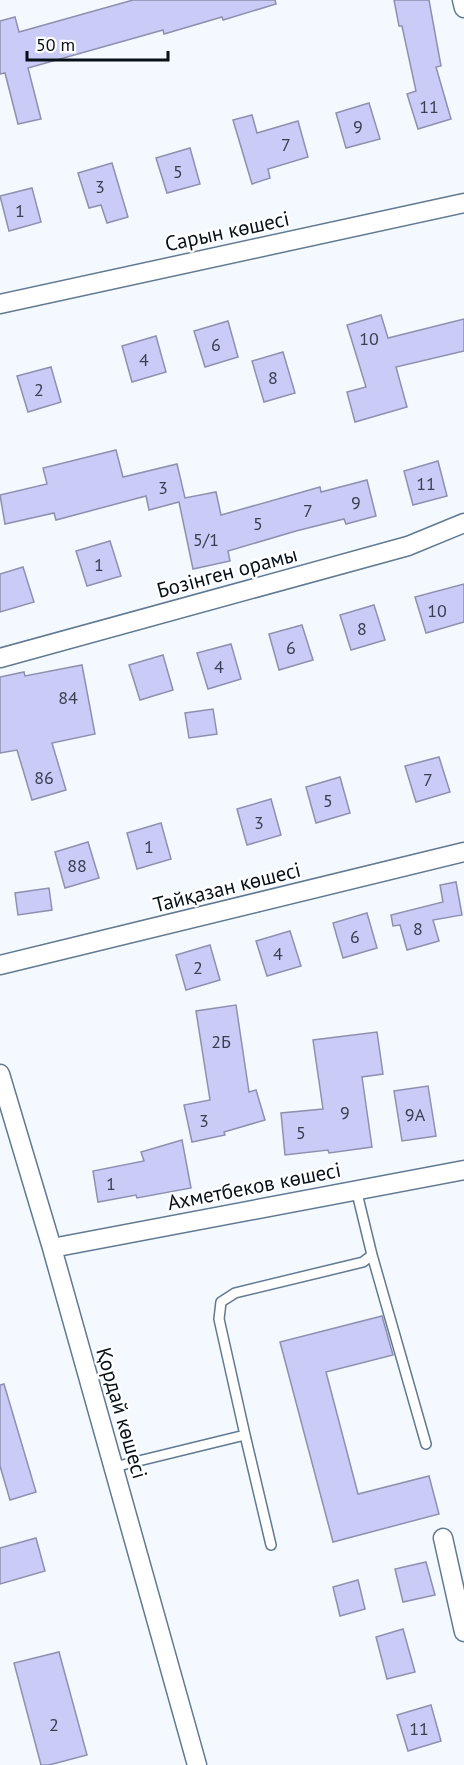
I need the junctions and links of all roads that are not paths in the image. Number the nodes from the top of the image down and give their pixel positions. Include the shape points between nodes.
1 (462, 0) edge
2 (464, 8) edge
3 (464, 203) edge
4 (0, 304) edge
5 (464, 523) edge
6 (0, 658) edge
7 (464, 852) edge
8 (0, 965) edge
9 (0, 1074) edge
10 (464, 1170) edge
11 (356, 1189) junction
12 (52, 1248) junction
13 (372, 1255) junction
14 (244, 1435) junction
15 (426, 1444) dead end
16 (114, 1467) junction
17 (443, 1538) dead end
18 (271, 1545) dead end
19 (464, 1632) edge
20 (197, 1765) edge

1 - 2 street
3 - 4 street, Сарын көшесі
5 - 6 street, Бозінген орамы via 408,546
7 - 8 street, Тайқазан көшесі
9 - 12 street, Қордай көшесі
10 - 11 street, Ахметбеков көшесі
11 - 12 street, Ахметбеков көшесі
11 - 13 lane
12 - 16 street, Қордай көшесі
13 - 14 lane via 363,1262 235,1293 221,1302 219,1319
13 - 15 lane
14 - 16 lane
14 - 18 lane
16 - 20 street, Қордай көшесі
17 - 19 street

